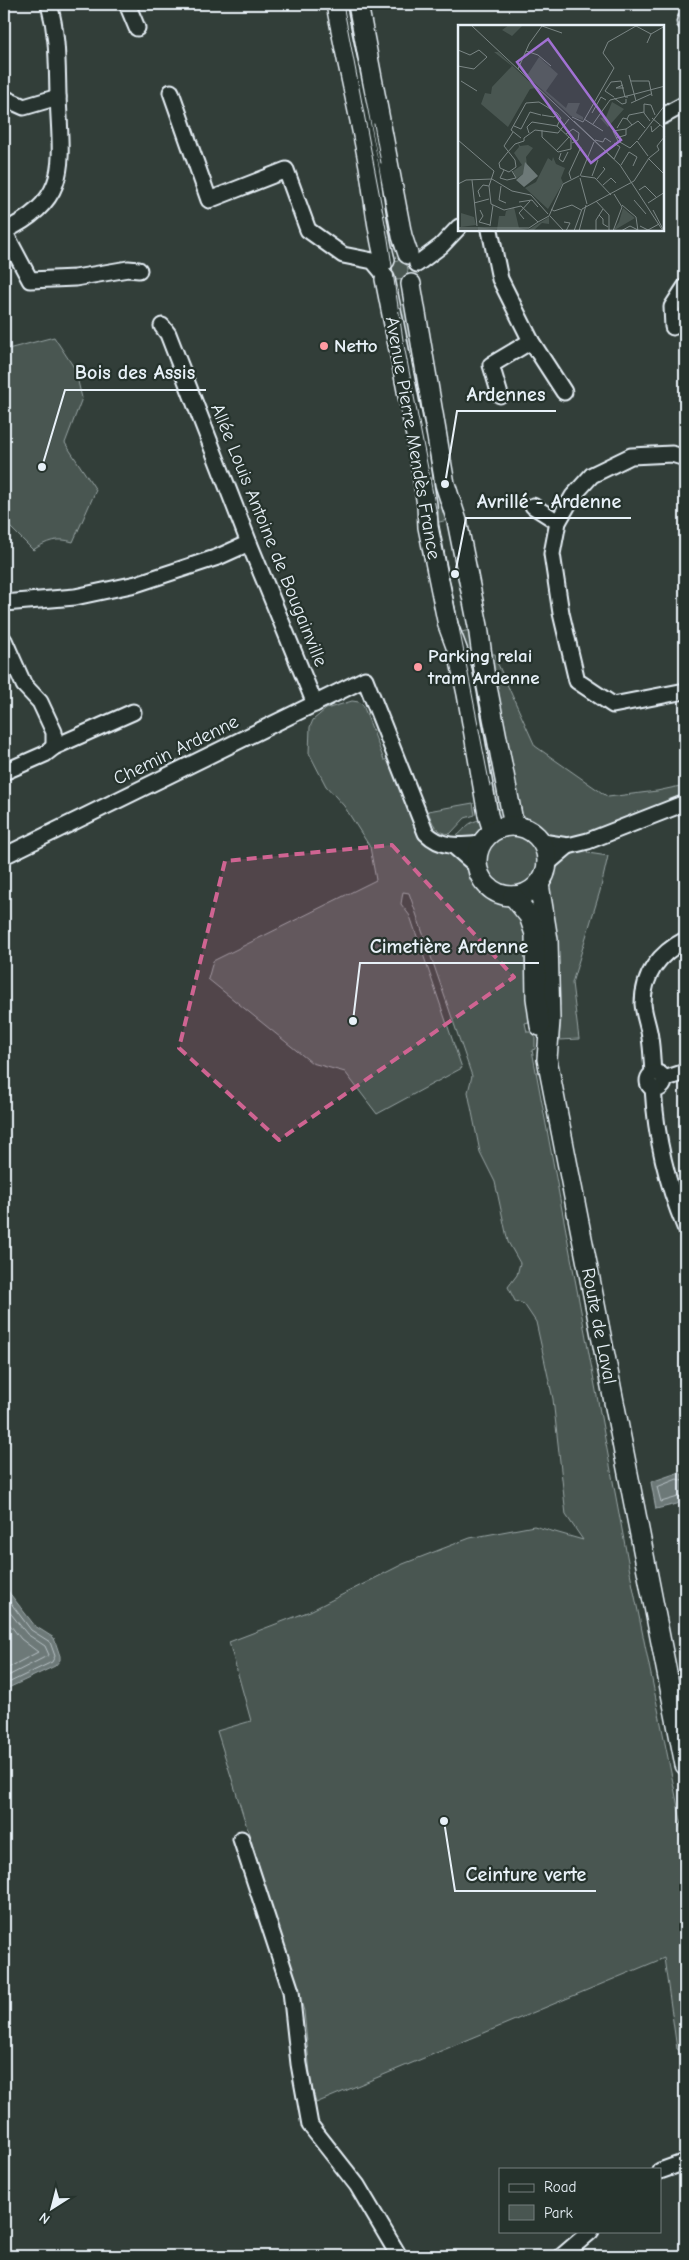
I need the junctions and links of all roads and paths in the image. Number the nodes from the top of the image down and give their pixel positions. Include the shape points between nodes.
1 (49, 4) edge
2 (127, 4) edge
3 (336, 4) edge
4 (358, 4) edge
5 (137, 28) dead end
6 (171, 92) dead end
7 (58, 97) junction
8 (4, 98) edge
9 (685, 104) edge
10 (664, 115) edge
11 (458, 228) edge
12 (4, 231) edge
13 (490, 231) edge
14 (412, 259) junction
15 (139, 270) dead end
16 (384, 271) junction
17 (411, 284) junction
18 (685, 287) edge
19 (162, 326) dead end
20 (673, 327) dead end
21 (531, 341) junction
22 (564, 392) dead end
23 (500, 395) dead end
24 (685, 458) edge
25 (533, 506) dead end
26 (558, 522) junction
27 (249, 543) junction
28 (4, 604) edge
29 (4, 640) edge
30 (685, 691) edge
31 (315, 704) junction
32 (133, 712) dead end
33 (54, 747) junction
34 (4, 772) edge
35 (685, 803) edge
36 (514, 826) junction
37 (487, 838) junction
38 (542, 842) junction
39 (568, 846) junction
40 (455, 847) junction
41 (4, 856) edge
42 (548, 863) junction
43 (478, 867) junction
44 (539, 884) junction
45 (513, 896) junction
46 (685, 940) edge
47 (547, 1059) junction
48 (685, 1072) edge
49 (657, 1080) junction
50 (685, 1227) edge
51 (685, 1765) edge
52 (241, 1839) dead end
53 (685, 2162) edge
54 (662, 2170) edge
55 (589, 2232) edge
56 (398, 2256) edge
57 (562, 2256) edge

1 - 7 street via 57,41
2 - 5 street
3 - 16 main road, Avenue Pierre Mendès France via 379,222
4 - 14 main road via 402,236
6 - 16 street via 209,200 286,170 308,230 343,255 373,262
7 - 8 street via 24,108
7 - 12 street via 62,153 54,186 32,216
9 - 10 street
11 - 14 street via 440,246
12 - 15 street via 30,280
13 - 21 street via 500,279
14 - 16 main road via 397,252
14 - 17 main road via 416,278
16 - 17 main road via 391,285
16 - 37 main road, Avenue Pierre Mendès France via 417,441 428,527 448,625 458,652 488,815
17 - 36 main road, Avenue Pierre Mendès France via 446,484 457,521
18 - 20 street via 672,307
19 - 27 street, Allée Louis Antoine de Bougainville via 168,334
21 - 22 street
21 - 23 street via 490,365
24 - 26 street via 672,454 631,456 592,475 573,496
25 - 26 street
26 - 30 street via 552,554 561,613 578,681 613,705
27 - 28 street via 218,557 136,584 75,597
27 - 31 street, Allée Louis Antoine de Bougainville
29 - 33 street via 24,685 40,702 54,732
31 - 40 street, Chemin Ardenne via 365,679 422,827 436,841
31 - 41 street, Chemin Ardenne
32 - 33 street
33 - 34 street via 46,754
35 - 39 street
36 - 37 main road via 503,827
36 - 38 main road via 528,829
37 - 40 street
37 - 43 main road via 478,854
38 - 39 street
38 - 42 main road
39 - 42 street
40 - 43 street
42 - 44 main road
43 - 45 main road via 490,888
44 - 45 main road via 529,892
44 - 47 main road, Route de Laval via 548,940 550,1021
45 - 47 main road via 528,916 535,934 536,998
46 - 49 street via 666,951 654,965 645,986 643,1004
47 - 51 main road, Route de Laval
48 - 49 street
49 - 50 street via 656,1134 673,1199
52 - 56 street via 291,1991 310,2125 357,2185
53 - 54 street
55 - 57 street

